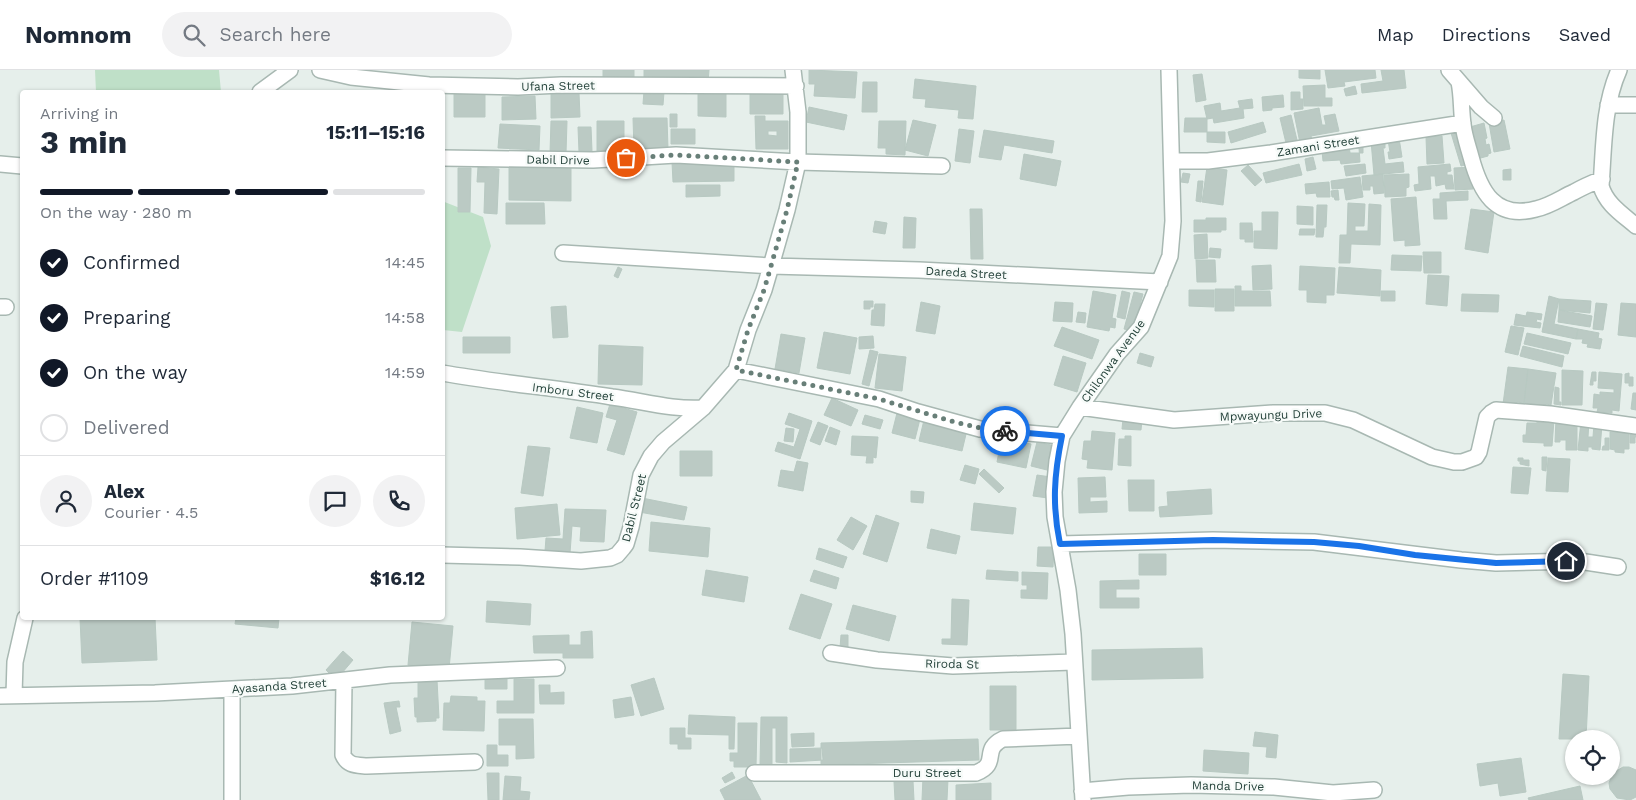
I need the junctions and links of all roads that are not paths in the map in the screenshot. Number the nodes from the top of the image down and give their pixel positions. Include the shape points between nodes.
1 (290, 70) edge
2 (320, 70) edge
3 (793, 70) edge
4 (1169, 70) edge
5 (1619, 70) edge
6 (1454, 76) edge
7 (796, 86) junction
8 (263, 90) edge
9 (1608, 105) junction
10 (1636, 106) edge
11 (1494, 118) dead end
12 (1463, 123) junction
13 (445, 158) edge
14 (1172, 161) junction
15 (798, 162) junction
16 (0, 164) edge
17 (20, 166) edge
18 (942, 166) dead end
19 (1602, 179) junction
20 (1636, 226) edge
21 (563, 252) dead end
22 (771, 266) junction
23 (1160, 282) junction
24 (736, 370) junction
25 (445, 373) edge
26 (1080, 407) junction
27 (703, 408) junction
28 (1636, 426) edge
29 (1062, 436) junction
30 (1060, 544) junction
31 (445, 555) edge
32 (1618, 567) dead end
33 (25, 620) edge
34 (831, 653) dead end
35 (1073, 662) junction
36 (557, 668) dead end
37 (344, 681) junction
38 (232, 689) junction
39 (7, 695) edge
40 (1079, 736) junction
41 (475, 762) dead end
42 (754, 773) dead end
43 (1374, 790) dead end
44 (1083, 795) edge
45 (232, 800) edge

1 - 8 street
2 - 7 street, Ufana Street via 350,77 429,85
3 - 7 street, Dabil Street
4 - 14 street, Chilonwa Avenue
5 - 9 street
6 - 11 street
6 - 12 street via 1462,95
7 - 15 street, Dabil Street
9 - 10 street
9 - 19 street
12 - 14 street, Zamani Street via 1270,153 1208,161
12 - 19 street via 1479,182 1492,202 1504,209 1514,212 1545,207
13 - 15 street, Dabil Drive via 593,160 676,155
14 - 23 street, Chilonwa Avenue via 1173,240
15 - 18 street, Dabil Drive
15 - 22 street, Dabil Street
16 - 17 street
19 - 20 street via 1607,201
21 - 22 street, Dareda Street
22 - 23 street, Dareda Street
22 - 24 street, Dabil Street
23 - 26 street, Chilonwa Avenue via 1141,326 1116,354
24 - 27 street, Dabil Street
24 - 29 street via 879,399 980,428
25 - 27 street, Imboru Street via 685,410
26 - 28 street, Mpwayungu Drive via 1174,420 1325,413 1353,420 1432,456 1454,462 1476,457 1487,417 1496,410
26 - 29 street, Chilonwa Avenue
27 - 31 street, Dabil Street via 651,456 641,475 626,544 617,555 581,561
29 - 30 street, Chilonwa Avenue via 1054,492
30 - 32 street via 1213,540 1314,542 1469,561 1579,561
30 - 35 street, Chilonwa Avenue via 1073,634
33 - 39 street
34 - 35 street, Riroda St via 953,666
35 - 40 street, Chilonwa Avenue
36 - 37 street, Ayasanda Street via 398,675
37 - 38 street, Ayasanda Street
37 - 41 street via 343,755 350,764
38 - 39 street, Ayasanda Street
38 - 45 street
40 - 42 street, Duru Street via 1003,739 994,743 990,763 976,773
40 - 44 street, Chilonwa Avenue
43 - 44 street, Manda Drive via 1333,793 1274,787 1191,785 1128,787

